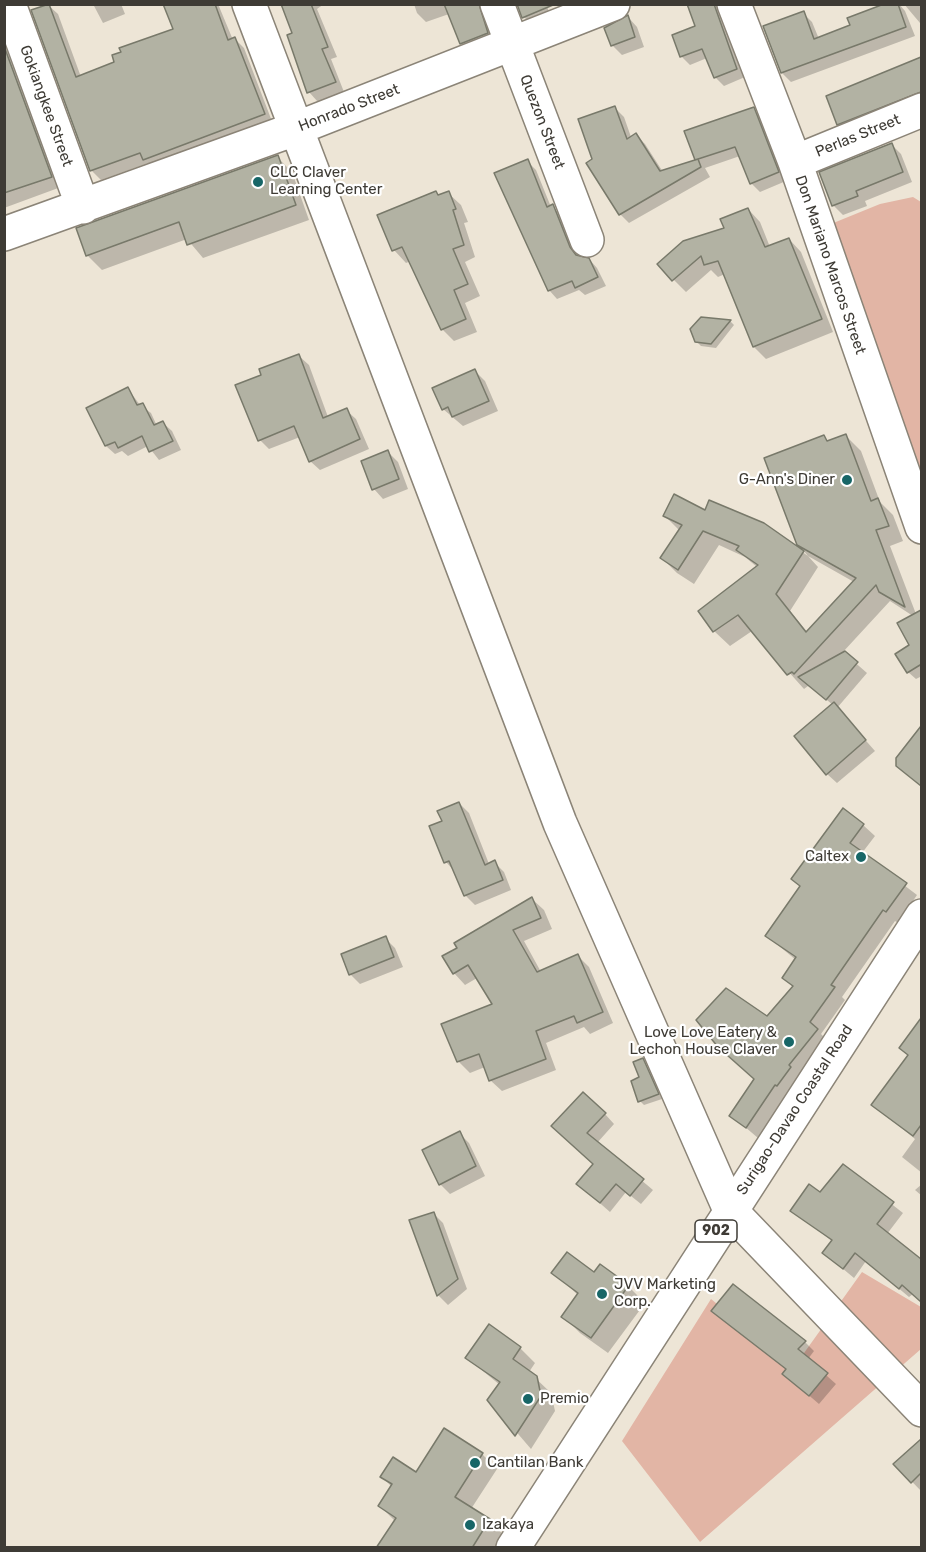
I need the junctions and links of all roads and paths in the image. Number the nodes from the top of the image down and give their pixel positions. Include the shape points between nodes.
1 (9, 4) edge
2 (249, 4) edge
3 (497, 4) edge
4 (613, 4) edge
5 (734, 4) edge
6 (512, 45) junction
7 (921, 110) edge
8 (296, 129) junction
9 (795, 162) junction
10 (83, 207) junction
11 (4, 234) edge
12 (587, 240) dead end
13 (921, 527) edge
14 (921, 916) edge
15 (730, 1210) junction
16 (921, 1410) edge
17 (513, 1548) edge

1 - 10 main road, Gokiangkee Street
2 - 8 main road
3 - 6 main road, Quezon Street
4 - 6 main road, Honrado Street
5 - 9 main road, Don Mariano Marcos Street
6 - 8 main road, Honrado Street
6 - 12 main road, Quezon Street
7 - 9 main road, Perlas Street
8 - 10 main road, Honrado Street
8 - 15 main road via 560,823
9 - 13 main road, Don Mariano Marcos Street
10 - 11 main road, Honrado Street
14 - 15 main road, Surigao-Davao Coastal Road / 902
15 - 16 main road
15 - 17 main road, Surigao-Davao Coastal Road / 902

